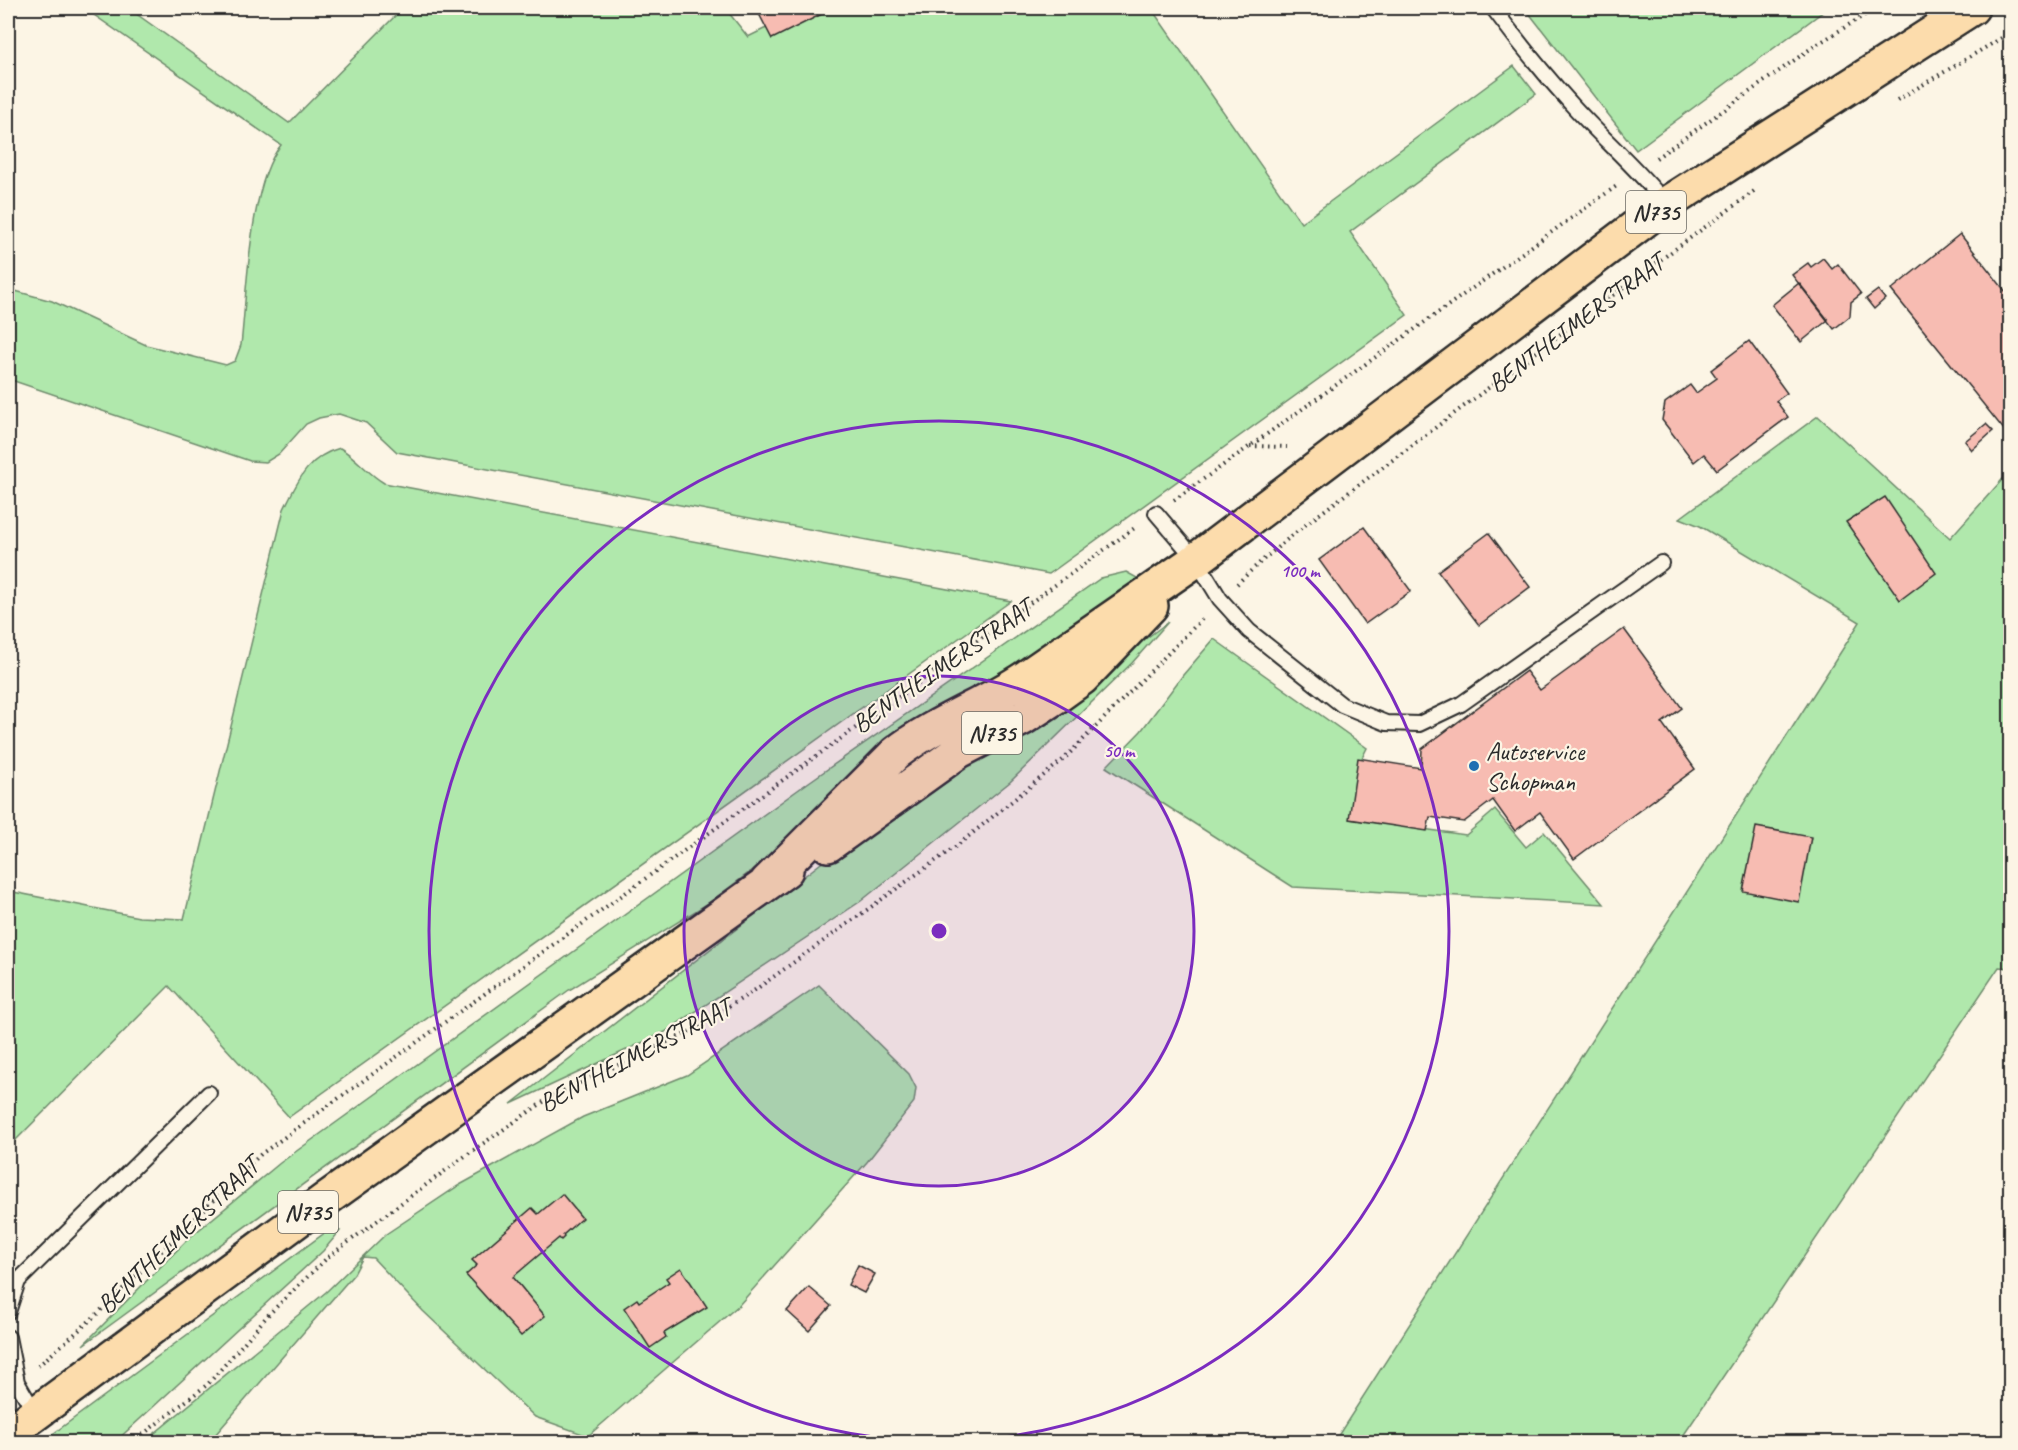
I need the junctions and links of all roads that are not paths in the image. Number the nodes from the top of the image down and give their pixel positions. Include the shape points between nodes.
1 (1492, 8) edge
2 (1972, 8) edge
3 (1666, 204) junction
4 (1156, 513) dead end
5 (1196, 560) junction
6 (1661, 563) dead end
7 (208, 1093) dead end
8 (8, 1312) edge
9 (8, 1337) edge
10 (35, 1413) junction
11 (8, 1434) edge

1 - 3 lane via 1575,109 1639,170
2 - 3 main road, BENTHEIMERSTRAAT / N735
3 - 5 main road, BENTHEIMERSTRAAT / N735
4 - 5 lane
5 - 6 lane via 1221,599 1249,631 1342,705 1386,723 1419,724 1461,704
5 - 10 main road, BENTHEIMERSTRAAT / N735 via 1003,693 920,735 896,753 767,882
7 - 8 lane via 18,1281
9 - 10 lane via 17,1382
10 - 11 main road, BENTHEIMERSTRAAT / N735

